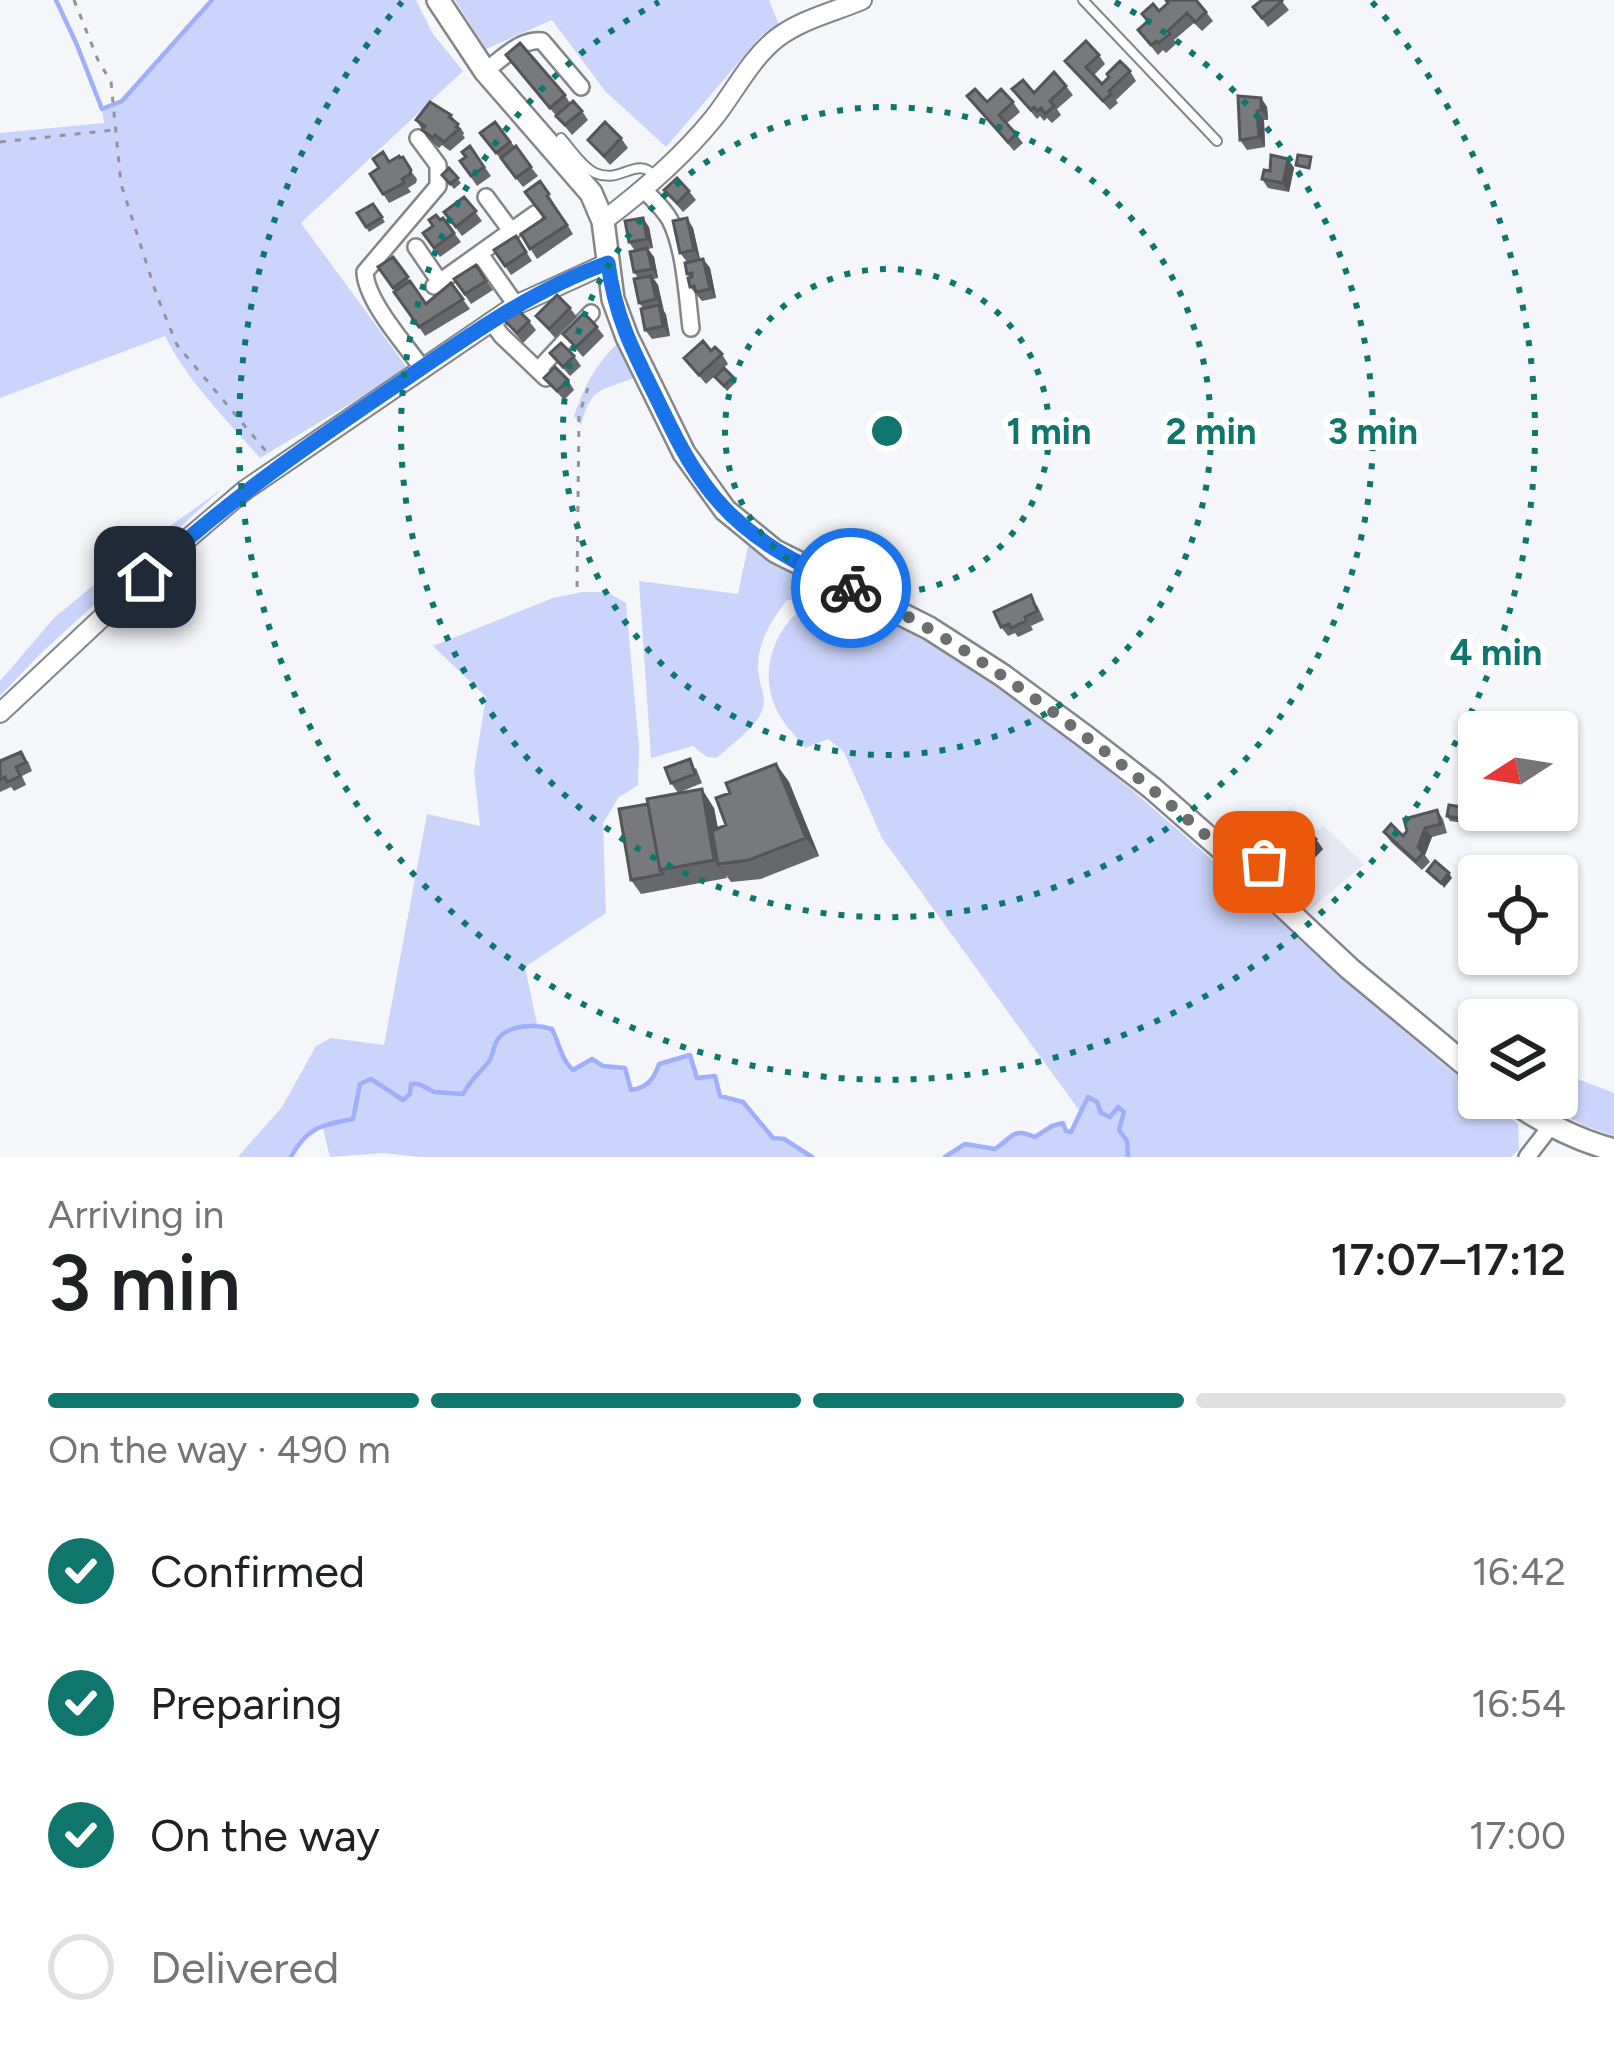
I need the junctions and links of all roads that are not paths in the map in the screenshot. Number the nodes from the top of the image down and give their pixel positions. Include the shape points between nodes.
1 (438, 0) edge
2 (862, 0) edge
3 (1083, 0) edge
4 (485, 71) junction
5 (581, 87) dead end
6 (418, 138) edge
7 (561, 138) dead end
8 (1216, 142) dead end
9 (651, 184) junction
10 (485, 197) dead end
11 (535, 214) edge
12 (603, 221) junction
13 (512, 232) junction
14 (416, 247) dead end
15 (480, 254) junction
16 (608, 263) junction
17 (516, 305) junction
18 (591, 313) edge
19 (491, 321) junction
20 (691, 328) dead end
21 (422, 368) junction
22 (0, 713) edge
23 (1458, 1059) edge
24 (1540, 1119) edge
25 (1551, 1126) junction
26 (1614, 1150) edge
27 (1527, 1157) edge

1 - 4 main road
2 - 9 street via 771,43
3 - 8 lane
4 - 5 street via 532,39
4 - 12 main road via 576,174
6 - 21 street via 438,165 438,186 365,272 365,283
7 - 9 lane via 594,173 615,177 642,166
9 - 12 street
9 - 20 street via 673,225
10 - 13 street
11 - 13 street
12 - 16 main road
13 - 15 street
14 - 15 street via 437,284
15 - 17 street
16 - 17 street
16 - 23 main road via 627,337 684,453 725,510 775,551 929,628 1002,675 1152,788
17 - 19 street
18 - 19 street via 542,374
19 - 21 street
21 - 22 street via 220,510
24 - 25 main road
25 - 26 main road
25 - 27 street

